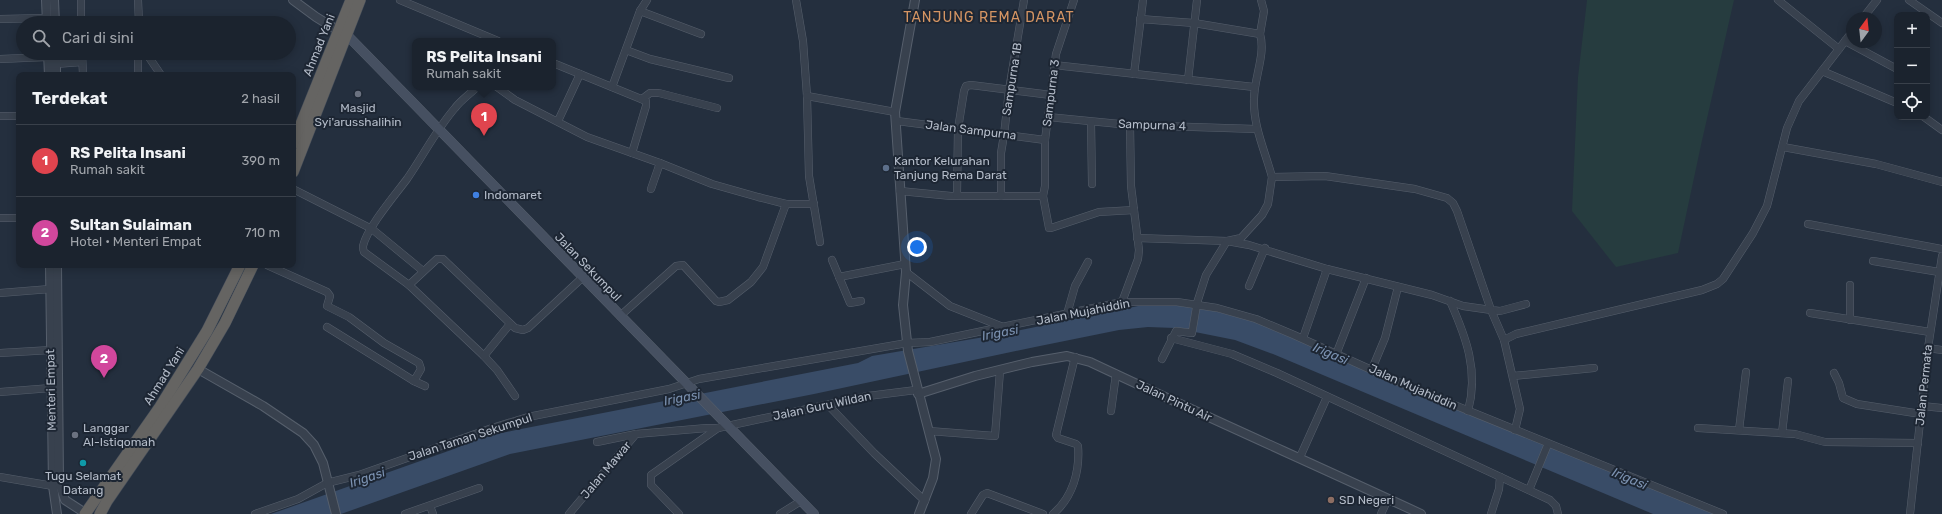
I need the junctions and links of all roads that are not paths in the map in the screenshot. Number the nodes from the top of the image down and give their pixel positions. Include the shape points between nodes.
1 (46, 0) edge
2 (54, 0) edge
3 (81, 0) edge
4 (138, 0) edge
5 (293, 0) edge
6 (352, 0) edge
7 (360, 0) edge
8 (400, 0) edge
9 (647, 0) edge
10 (796, 0) edge
11 (915, 0) edge
12 (1024, 0) edge
13 (1074, 0) edge
14 (1143, 0) edge
15 (1197, 0) edge
16 (1261, 0) edge
17 (1778, 0) edge
18 (1877, 0) edge
19 (1910, 0) edge
20 (640, 11) junction
21 (1868, 12) edge
22 (50, 16) edge
23 (52, 16) edge
24 (81, 16) edge
25 (138, 16) edge
26 (0, 19) edge
27 (1140, 19) junction
28 (16, 20) edge
29 (1942, 22) edge
30 (1194, 23) junction
31 (343, 33) junction
32 (701, 34) dead end
33 (1260, 34) junction
34 (491, 38) edge
35 (1845, 41) joint
36 (1839, 49) junction
37 (626, 50) junction
38 (16, 58) edge
39 (0, 59) edge
40 (52, 60) edge
41 (54, 60) edge
42 (70, 60) edge
43 (138, 60) edge
44 (151, 60) edge
45 (82, 62) joint
46 (556, 64) edge
47 (1054, 65) junction
48 (1894, 67) edge
49 (1822, 71) junction
50 (50, 72) edge
51 (56, 72) edge
52 (83, 72) edge
53 (138, 72) edge
54 (159, 72) edge
55 (580, 74) junction
56 (1134, 74) junction
57 (729, 78) dead end
58 (1188, 80) junction
59 (612, 87) junction
60 (1254, 87) junction
61 (474, 90) edge
62 (501, 90) edge
63 (1009, 90) junction
64 (807, 96) junction
65 (1051, 96) junction
66 (642, 99) junction
67 (1894, 102) edge
68 (717, 108) dead end
69 (895, 112) junction
70 (0, 116) edge
71 (16, 116) edge
72 (1048, 117) junction
73 (1928, 120) edge
74 (558, 121) junction
75 (897, 121) junction
76 (1091, 122) junction
77 (1130, 125) junction
78 (438, 129) junction
79 (958, 129) junction
80 (1256, 129) junction
81 (1942, 130) edge
82 (1004, 135) junction
83 (296, 137) edge
84 (1044, 140) junction
85 (1783, 147) junction
86 (632, 153) junction
87 (660, 163) junction
88 (296, 164) edge
89 (1272, 177) junction
90 (1942, 182) edge
91 (1092, 184) dead end
92 (650, 189) dead end
93 (296, 191) edge
94 (900, 191) junction
95 (957, 195) junction
96 (1001, 196) junction
97 (1043, 196) junction
98 (786, 204) junction
99 (814, 204) junction
100 (1134, 210) junction
101 (0, 218) edge
102 (16, 218) edge
103 (1808, 224) dead end
104 (372, 229) junction
105 (1137, 238) junction
106 (1227, 241) junction
107 (820, 242) dead end
108 (1265, 248) junction
109 (1942, 249) edge
110 (1942, 256) edge
111 (832, 260) dead end
112 (1873, 261) dead end
113 (1088, 262) dead end
114 (50, 268) edge
115 (56, 268) edge
116 (238, 268) edge
117 (252, 268) edge
118 (274, 268) edge
119 (905, 268) junction
120 (1327, 269) junction
121 (423, 271) junction
122 (1939, 272) junction
123 (582, 278) junction
124 (839, 278) junction
125 (1366, 278) junction
126 (409, 285) junction
127 (1850, 285) dead end
128 (1939, 285) edge
129 (1249, 286) dead end
130 (1398, 287) junction
131 (53, 289) junction
132 (0, 293) edge
133 (861, 301) dead end
134 (1122, 302) junction
135 (1450, 302) junction
136 (1526, 304) dead end
137 (1197, 307) junction
138 (1491, 310) junction
139 (1810, 313) dead end
140 (1067, 314) junction
141 (620, 316) junction
142 (1850, 320) junction
143 (510, 324) junction
144 (327, 328) dead end
145 (1004, 328) junction
146 (1930, 332) junction
147 (1171, 338) junction
148 (1303, 338) junction
149 (1504, 340) junction
150 (907, 347) junction
151 (1928, 348) junction
152 (54, 350) junction
153 (1942, 350) edge
154 (1337, 352) junction
155 (0, 353) edge
156 (484, 356) junction
157 (1075, 357) junction
158 (1162, 359) dead end
159 (1594, 368) dead end
160 (198, 369) junction
161 (1372, 369) junction
162 (1000, 371) junction
163 (1746, 372) dead end
164 (1834, 373) dead end
165 (1116, 374) junction
166 (1513, 376) junction
167 (1788, 381) dead end
168 (414, 382) junction
169 (685, 383) junction
170 (425, 386) dead end
171 (55, 388) junction
172 (916, 390) junction
173 (0, 392) edge
174 (515, 396) dead end
175 (1327, 397) junction
176 (828, 405) junction
177 (1922, 406) junction
178 (1942, 408) edge
179 (1111, 411) dead end
180 (1468, 411) junction
181 (1921, 414) junction
182 (728, 426) junction
183 (718, 428) junction
184 (1698, 428) dead end
185 (1515, 430) junction
186 (1739, 430) junction
187 (929, 431) junction
188 (148, 433) junction
189 (1782, 433) junction
190 (636, 434) junction
191 (597, 442) dead end
192 (1918, 443) junction
193 (1547, 446) junction
194 (136, 451) junction
195 (56, 452) junction
196 (1300, 457) junction
197 (0, 477) edge
198 (1500, 477) junction
199 (53, 486) junction
200 (328, 486) junction
201 (479, 488) dead end
202 (1529, 490) junction
203 (1388, 498) junction
204 (801, 501) junction
205 (925, 501) junction
206 (430, 506) junction
207 (57, 514) edge
208 (85, 514) edge
209 (100, 514) edge
210 (256, 514) edge
211 (336, 514) edge
212 (405, 514) edge
213 (434, 514) edge
214 (569, 514) edge
215 (679, 514) edge
216 (780, 514) edge
217 (814, 514) edge
218 (919, 514) edge
219 (971, 514) edge
220 (1043, 514) edge
221 (1053, 514) edge
222 (1381, 514) edge
223 (1422, 514) edge
224 (1491, 514) edge
225 (1558, 514) edge
226 (1723, 514) edge
227 (1910, 514) edge

1 - 22 street
2 - 23 street
3 - 24 street
4 - 25 street
5 - 31 street
6 - 31 highway, Ahmad Yani
7 - 31 highway
8 - 34 street
9 - 20 street
10 - 64 street via 803,41
11 - 69 street
12 - 63 street, Sampurna 1B
13 - 47 street, Sampurna 3
14 - 27 street
15 - 30 street
16 - 33 street via 1264,11
17 - 36 street
18 - 21 street
19 - 29 street
20 - 32 street
20 - 37 street
26 - 28 street
27 - 30 street
27 - 56 street
30 - 33 street
30 - 58 street
31 - 78 main road, Jalan Sekumpul
31 - 83 highway, Ahmad Yani
31 - 88 highway
33 - 60 street via 1261,49
35 - 36 street
35 - 48 street
36 - 49 street
37 - 57 street via 650,59
37 - 59 street
38 - 39 street
40 - 50 street
41 - 51 street
42 - 45 street
43 - 53 street
44 - 54 street
45 - 52 street
46 - 55 street
47 - 56 street
47 - 65 street, Sampurna 3
49 - 67 street
49 - 85 street via 1796,107 1787,128
55 - 59 street
55 - 74 street
56 - 58 street
58 - 60 street
59 - 66 street
60 - 80 street
61 - 78 street via 455,107
62 - 74 street via 515,100
63 - 65 street
63 - 79 street via 966,86
63 - 82 street, Sampurna 1B
64 - 69 street
64 - 99 street via 809,176
65 - 72 street, Sampurna 3
66 - 68 street via 650,93 659,93
66 - 86 street via 646,106
69 - 75 street
70 - 71 street
72 - 76 street, Sampurna 4
72 - 84 street, Sampurna 3
73 - 81 street
74 - 86 street via 587,137
75 - 79 street, Jalan Sampurna
75 - 94 street
76 - 77 street, Sampurna 4
76 - 91 street
77 - 80 street, Sampurna 4
77 - 100 street
78 - 104 street
78 - 123 main road, Jalan Sekumpul
79 - 82 street, Jalan Sampurna
79 - 95 street
80 - 89 street
82 - 84 street, Jalan Sampurna
82 - 96 street, Sampurna 1B via 1000,154
84 - 97 street, Sampurna 3
85 - 90 street via 1876,164
85 - 149 street via 1771,194 1761,218 1730,271 1717,284 1702,290 1516,334
86 - 87 street
87 - 92 street
87 - 98 street via 712,184
89 - 106 street via 1268,204 1262,215 1242,238
89 - 138 street via 1325,176 1415,189 1447,198 1457,211
93 - 104 street
94 - 95 street
94 - 119 street
95 - 96 street
96 - 97 street
97 - 100 street, Sampurna 3 via 1049,228 1099,212
98 - 99 street
98 - 141 street via 763,267 751,282 728,300 716,301 683,265 680,265
99 - 107 street
100 - 105 street
101 - 102 street
103 - 109 street
104 - 121 street
104 - 126 street via 363,246 364,252
105 - 106 street
105 - 134 street via 1138,259
106 - 108 street
106 - 137 street via 1206,275
108 - 120 street
108 - 129 street
110 - 122 street, Jalan Permata
111 - 124 street
112 - 122 street
113 - 140 street via 1075,286
114 - 131 street, Menteri Empat
115 - 131 street, Menteri Empat
116 - 188 highway, Ahmad Yani via 207,331
117 - 160 highway
118 - 168 street via 327,292 330,296 327,303 329,308 349,317 384,343 420,363 421,369
119 - 124 street via 867,270
119 - 145 street via 950,306
119 - 150 street via 903,305
120 - 125 street
120 - 148 street
121 - 126 street
121 - 143 street via 437,259 445,260
122 - 128 street, Jalan Permata
123 - 141 main road, Jalan Sekumpul
123 - 143 street via 528,328 518,330
124 - 133 street via 850,303
125 - 130 street
125 - 154 street
126 - 156 street
127 - 142 street
128 - 146 street, Jalan Permata
130 - 135 street
130 - 161 street via 1385,338
131 - 132 street
131 - 152 street, Menteri Empat
134 - 137 street, Jalan Mujahiddin via 1159,301
134 - 140 street, Jalan Mujahiddin
135 - 138 street
135 - 180 street via 1470,353 1472,396
136 - 138 street via 1500,311
137 - 147 street via 1192,333 1176,330
137 - 148 street, Jalan Mujahiddin via 1256,319
138 - 149 street
139 - 142 street
140 - 145 street, Jalan Mujahiddin
141 - 169 main road, Jalan Sekumpul
142 - 146 street
143 - 156 street
144 - 168 street
145 - 150 street, Jalan Mujahiddin
146 - 151 street, Jalan Permata
147 - 158 street
147 - 175 street via 1232,354
148 - 154 street, Jalan Mujahiddin
149 - 166 street
150 - 169 street, Jalan Taman Sekumpul
150 - 172 street
151 - 153 street
151 - 177 street, Jalan Permata
152 - 155 street
152 - 171 street, Menteri Empat
154 - 161 street, Jalan Mujahiddin
156 - 174 street
157 - 162 street, Jalan Pintu Air via 1032,362
157 - 165 street, Jalan Pintu Air
157 - 221 street via 1056,435 1078,446 1078,471 1070,492
159 - 166 street
160 - 188 highway
160 - 200 street via 263,406 303,433 314,445 323,463
161 - 180 street, Jalan Mujahiddin
162 - 172 street, Jalan Pintu Air
162 - 187 street via 995,436
163 - 186 street
164 - 181 street via 1843,398 1857,404
165 - 179 street
165 - 196 street, Jalan Pintu Air via 1186,408
166 - 185 street via 1520,409
167 - 189 street
168 - 170 street
169 - 182 main road, Jalan Sekumpul
169 - 200 street, Jalan Taman Sekumpul via 662,391 528,417
171 - 173 street
171 - 195 street, Menteri Empat
172 - 176 street, Jalan Guru Wildan via 868,396
172 - 187 street
175 - 196 street
175 - 198 street
176 - 182 street, Jalan Guru Wildan
176 - 205 street
177 - 178 street
177 - 181 street, Jalan Permata
180 - 185 street, Jalan Mujahiddin
181 - 192 street, Jalan Permata
182 - 183 street, Jalan Guru Wildan
182 - 204 main road, Jalan Sekumpul
183 - 190 street, Jalan Mawar
183 - 215 street via 651,475 651,485
184 - 186 street
185 - 193 street, Jalan Mujahiddin
186 - 189 street
187 - 205 street via 936,459 936,471
188 - 194 highway, Ahmad Yani
189 - 192 street via 1811,437 1825,442
190 - 191 street
190 - 214 street, Jalan Mawar
192 - 227 street, Jalan Permata
193 - 202 street
193 - 226 street, Jalan Mujahiddin
194 - 208 highway, Ahmad Yani
194 - 209 highway
195 - 199 street, Menteri Empat
195 - 208 street, Menteri Empat via 62,493 69,503
196 - 203 street, Jalan Pintu Air
197 - 199 street
198 - 202 street
198 - 224 street via 1499,490
199 - 207 street, Menteri Empat
200 - 210 street, Jalan Taman Sekumpul
200 - 211 street
201 - 206 street
202 - 225 street via 1554,503
203 - 222 street
203 - 223 street, Jalan Pintu Air
204 - 216 street
204 - 217 main road, Jalan Sekumpul
205 - 218 street
206 - 212 street
206 - 213 street
219 - 220 street via 987,493

